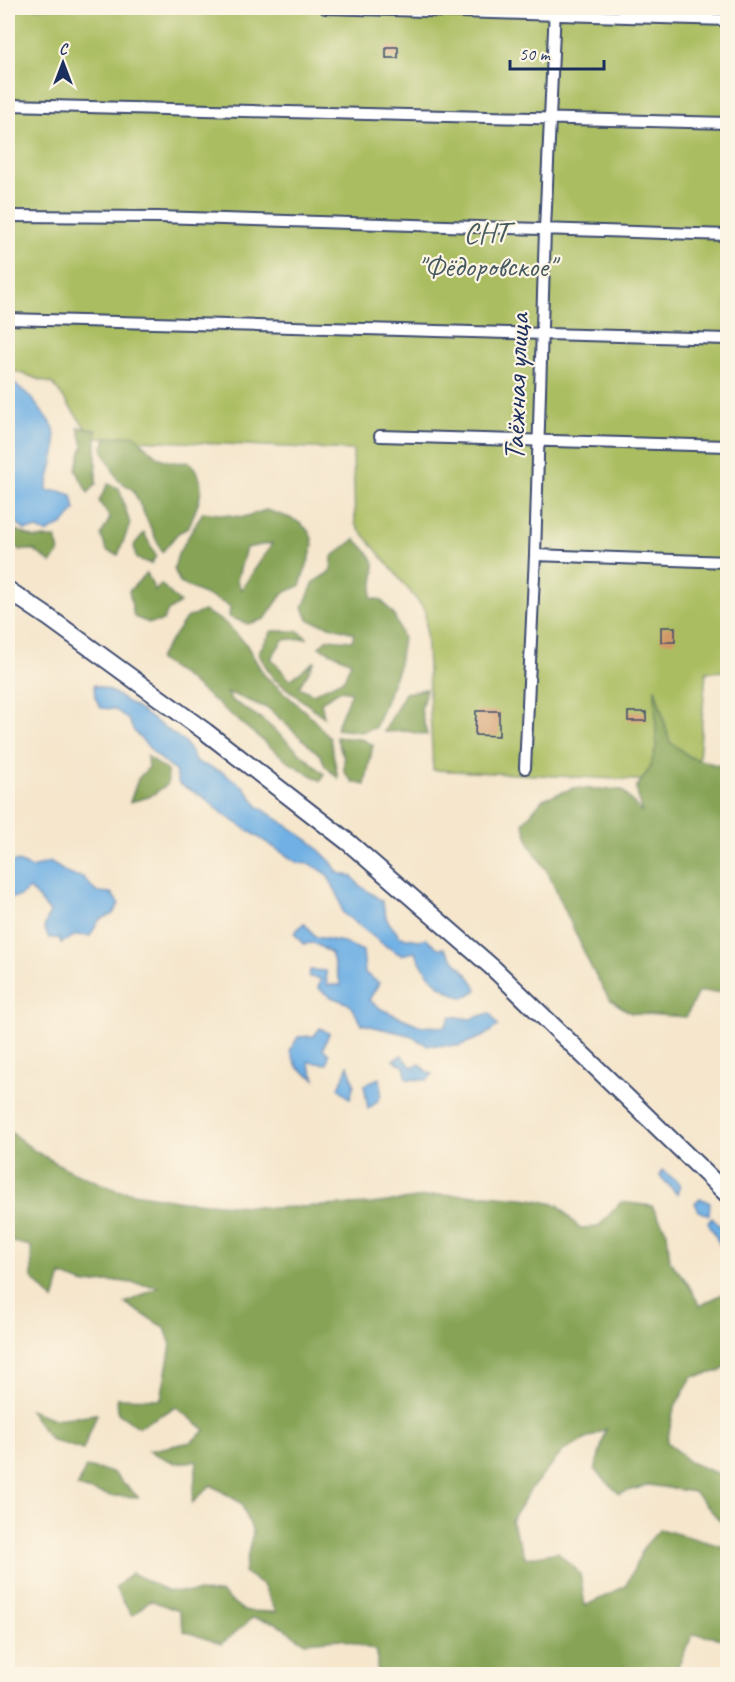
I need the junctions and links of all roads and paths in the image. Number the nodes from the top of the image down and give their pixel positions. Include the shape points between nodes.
1 (325, 8) edge
2 (555, 11) edge
3 (728, 20) edge
4 (8, 105) edge
5 (550, 120) junction
6 (728, 123) edge
7 (8, 216) edge
8 (545, 229) junction
9 (728, 235) edge
10 (8, 319) edge
11 (543, 333) junction
12 (728, 339) edge
13 (380, 436) dead end
14 (538, 441) junction
15 (728, 446) edge
16 (535, 555) junction
17 (728, 562) edge
18 (8, 590) edge
19 (525, 768) dead end
20 (728, 1195) edge

1 - 2 street
2 - 3 street
2 - 5 street, Таёжная улица
4 - 5 street
5 - 6 street
5 - 8 street, Таёжная улица
7 - 8 street
8 - 9 street
8 - 11 street, Таёжная улица
10 - 11 street
11 - 12 street
11 - 14 street, Таёжная улица
13 - 14 street
14 - 15 street
14 - 16 street, Таёжная улица
16 - 17 street
16 - 19 street, Таёжная улица
18 - 20 main road via 206,732 348,842 493,968

